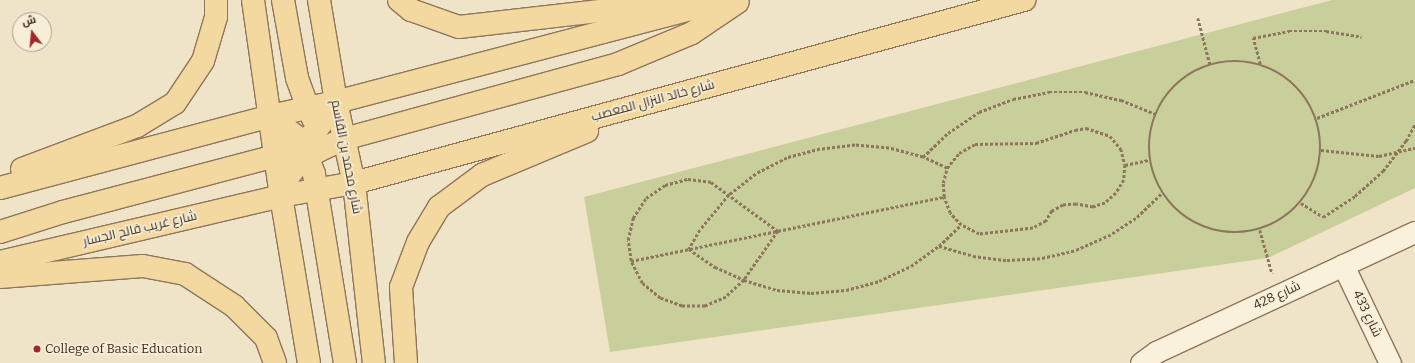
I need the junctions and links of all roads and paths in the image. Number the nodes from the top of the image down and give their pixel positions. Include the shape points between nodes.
1 (216, 0) edge
2 (253, 0) edge
3 (283, 0) edge
4 (320, 0) edge
5 (399, 0) edge
6 (694, 0) edge
7 (726, 0) edge
8 (741, 0) edge
9 (1024, 0) edge
10 (1198, 18) dead end
11 (1362, 37) dead end
12 (1210, 64) junction
13 (1260, 64) junction
14 (1415, 80) edge
15 (673, 96) junction
16 (336, 102) junction
17 (308, 108) junction
18 (1155, 114) junction
19 (270, 116) junction
20 (1317, 118) junction
21 (1415, 124) edge
22 (319, 128) junction
23 (337, 143) junction
24 (1415, 148) edge
25 (1321, 150) junction
26 (304, 151) junction
27 (1397, 153) junction
28 (275, 156) junction
29 (923, 157) junction
30 (1149, 160) junction
31 (1125, 165) junction
32 (947, 168) junction
33 (0, 177) edge
34 (354, 183) junction
35 (0, 188) edge
36 (316, 188) junction
37 (1162, 193) junction
38 (729, 195) junction
39 (281, 196) junction
40 (944, 197) junction
41 (1301, 203) junction
42 (961, 225) junction
43 (1260, 230) junction
44 (778, 231) junction
45 (0, 232) edge
46 (1415, 232) edge
47 (939, 246) junction
48 (689, 249) junction
49 (631, 261) junction
50 (0, 262) edge
51 (1343, 265) junction
52 (0, 277) edge
53 (744, 280) junction
54 (1279, 295) junction
55 (276, 363) edge
56 (309, 363) edge
57 (346, 363) edge
58 (374, 363) edge
59 (406, 363) edge
60 (1141, 363) edge
61 (1390, 363) edge

1 - 33 main road via 216,17 203,61 175,103 137,126
2 - 19 main road
3 - 17 main road via 297,78
4 - 16 main road, شارع محمد بن القاسم
5 - 6 main road via 411,10 458,27
7 - 16 main road
8 - 23 main road via 692,33 618,64
9 - 15 main road, شارع خالد النزال المعصب
10 - 12 path
11 - 13 path via 1326,31 1289,31 1253,38
12 - 13 path via 1235,60
12 - 18 path via 1187,75 1168,92
13 - 20 path via 1295,84 1308,100
14 - 20 path
15 - 34 main road, شارع خالد النزال المعصب
15 - 59 main road via 482,175 439,207 418,242 401,287
16 - 17 main road
16 - 22 main road
16 - 23 main road, شارع محمد بن القاسم
17 - 19 main road
17 - 22 main road
18 - 29 path via 1121,100 1085,92 1049,92 1013,99 979,112 948,133
18 - 30 path via 1149,137
19 - 26 main road via 283,125
19 - 28 main road
19 - 35 main road
20 - 25 path via 1322,140
21 - 27 path
22 - 23 main road
22 - 26 main road
23 - 26 main road
23 - 34 main road, شارع محمد بن القاسم
24 - 27 path
25 - 27 path via 1379,156
25 - 41 path via 1320,163 1313,184
26 - 28 main road
26 - 36 main road via 314,174
26 - 39 main road via 300,163 288,176
27 - 41 path via 1383,171 1355,196 1323,217
28 - 39 main road
28 - 45 main road via 63,212
29 - 32 path
29 - 38 path via 890,148 862,145 820,148 787,158 756,174
30 - 31 path
30 - 37 path
31 - 32 path via 1121,149 1110,136 1086,128 1036,143 975,144 959,153
31 - 42 path via 1124,180 1116,193 1105,203 1093,207 1063,205 1052,212 1046,221 1033,228 979,234
32 - 40 path via 943,183
34 - 36 main road, شارع خالد النزال المعصب
34 - 58 main road, شارع محمد بن القاسم
36 - 39 main road, شارع خالد النزال المعصب
36 - 57 main road
37 - 43 path via 1176,211 1194,224 1216,231 1238,233
37 - 47 path via 1137,217 1108,236 1076,250 1042,258 1007,260 973,256
38 - 44 path
38 - 48 path via 705,224
38 - 49 path via 711,182 688,179 665,185 646,198 633,218 628,240
39 - 50 main road, شارع غريب فالح الجسار
39 - 56 main road
40 - 42 path via 950,213
40 - 44 path
41 - 43 path via 1282,219
42 - 47 path
43 - 54 path
44 - 48 path
44 - 53 path
46 - 51 street, شارع 428
47 - 53 path via 911,266 879,281 846,290 811,293 777,290
48 - 49 path
48 - 53 path via 715,267
49 - 53 path via 642,283 660,298 682,306 704,306 726,297
51 - 54 street, شارع 428
51 - 61 street, شارع 433
52 - 55 main road via 143,266 185,274 234,306 266,338
54 - 60 street, شارع 428 via 1156,352

